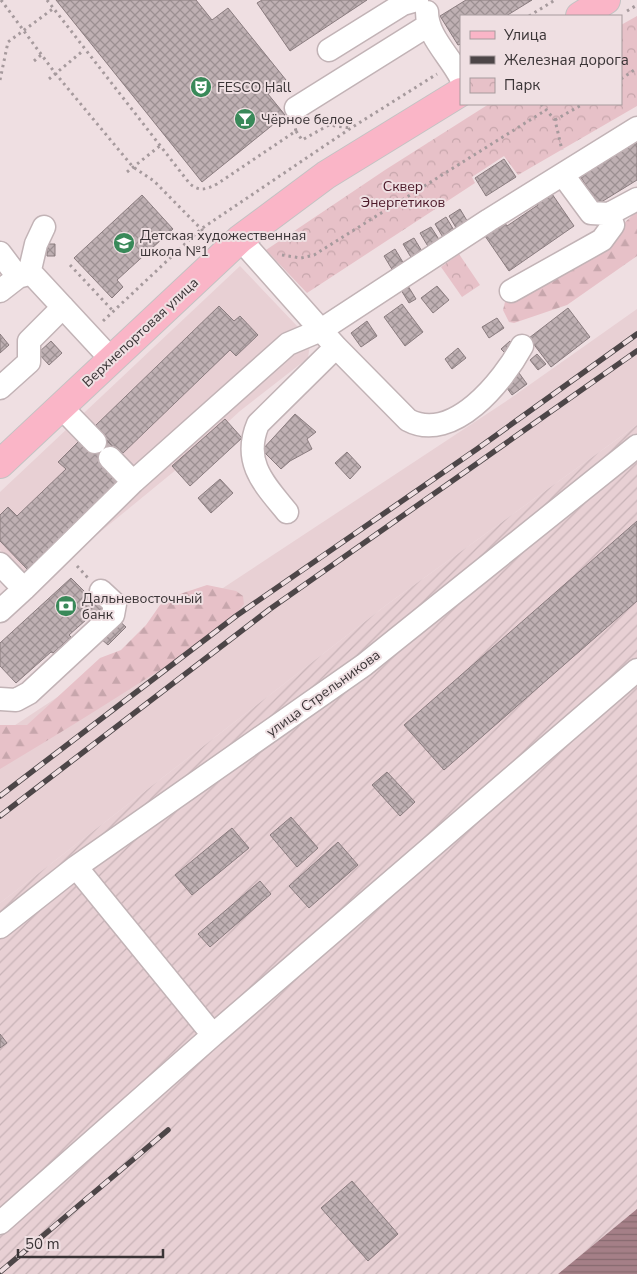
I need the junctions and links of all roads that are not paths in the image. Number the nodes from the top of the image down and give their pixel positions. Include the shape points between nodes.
1 (417, 0) edge
2 (428, 0) edge
3 (606, 0) edge
4 (582, 15) edge
5 (427, 26) junction
6 (329, 50) dead end
7 (460, 76) edge
8 (460, 93) edge
9 (296, 108) road end
10 (637, 128) edge
11 (563, 175) junction
12 (637, 199) edge
13 (610, 214) junction
14 (44, 227) dead end
15 (238, 248) junction
16 (0, 253) edge
17 (24, 275) junction
18 (0, 291) edge
19 (512, 291) dead end
20 (63, 307) junction
21 (320, 330) junction
22 (522, 346) dead end
23 (336, 347) junction
24 (111, 359) junction
25 (0, 388) edge
26 (61, 407) junction
27 (634, 454) edge
28 (0, 464) edge
29 (133, 482) junction
30 (287, 512) dead end
31 (0, 564) edge
32 (24, 588) junction
33 (101, 591) road end
34 (1, 610) edge
35 (637, 670) edge
36 (0, 699) edge
37 (76, 867) junction
38 (0, 927) edge
39 (213, 1035) junction
40 (0, 1223) edge

1 - 6 street via 403,4
2 - 5 street
3 - 4 main road
5 - 7 street
5 - 9 street
8 - 15 main road, Верхнепортовая улица via 326,174
10 - 11 street
11 - 13 street via 591,213
11 - 21 street
12 - 13 street
13 - 19 street via 612,225 602,240
14 - 17 street
15 - 21 street
15 - 24 main road, Верхнепортовая улица
16 - 17 street
17 - 18 street
17 - 20 street
20 - 24 street
20 - 25 street via 28,342 30,362
21 - 23 street
21 - 29 street via 288,344
22 - 23 street via 510,369 487,394 462,414 428,427 408,420
23 - 30 street via 258,424 251,441 254,465 261,480
24 - 26 main road, Верхнепортовая улица
26 - 28 main road, Верхнепортовая улица
26 - 29 street
27 - 37 street, улица Стрельникова via 364,665
29 - 32 street
31 - 32 street
32 - 34 street
33 - 36 street via 115,604 114,615 29,692 16,700
35 - 39 street
37 - 38 street, улица Стрельникова
37 - 39 street
39 - 40 street

